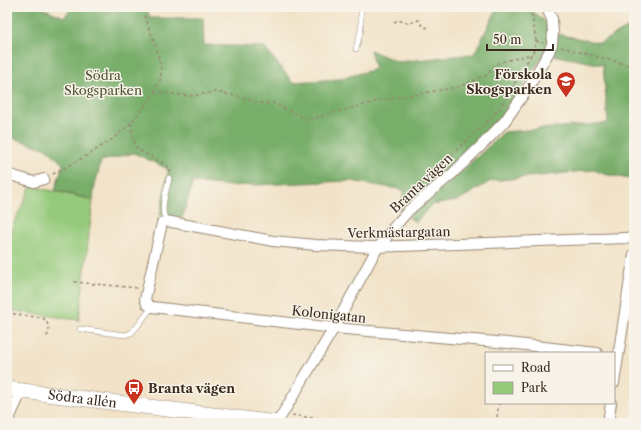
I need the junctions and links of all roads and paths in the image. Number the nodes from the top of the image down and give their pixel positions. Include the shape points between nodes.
1 (141, 7) edge
2 (361, 7) edge
3 (531, 7) edge
4 (546, 8) edge
5 (394, 22) dead end
6 (431, 28) dead end
7 (552, 44) junction
8 (356, 49) dead end
9 (532, 54) junction
10 (634, 62) edge
11 (154, 92) junction
12 (132, 123) junction
13 (7, 174) edge
14 (170, 178) joint
15 (44, 179) joint
16 (404, 204) dead end
17 (166, 222) junction
18 (634, 239) edge
19 (380, 246) junction
20 (634, 254) edge
21 (74, 282) dead end
22 (147, 289) junction
23 (152, 307) junction
24 (8, 313) edge
25 (7, 322) edge
26 (334, 328) junction
27 (80, 329) dead end
28 (46, 338) dead end
29 (587, 352) edge
30 (616, 355) edge
31 (615, 369) edge
32 (13, 390) edge
33 (500, 404) edge
34 (611, 404) edge
35 (250, 421) edge
36 (7, 423) edge
37 (277, 423) edge
38 (496, 423) edge
39 (608, 423) edge

1 - 11 path via 161,68 161,78
2 - 8 lane via 361,30
3 - 9 path via 536,41
4 - 7 street, Branta vägen via 552,19
5 - 6 path via 399,20 408,23 419,20 425,28
7 - 10 path via 628,65
7 - 19 street, Branta vägen via 541,67 505,121 452,174 409,210
9 - 11 path via 498,63 487,75 458,87 378,101 307,120 274,103 258,103 242,97 214,92 192,96
9 - 16 path via 500,108 412,191
11 - 12 path
12 - 14 path via 136,147 170,168
12 - 15 path via 88,155
13 - 15 street via 34,182
14 - 17 lane via 164,202 163,217
17 - 19 street, Verkmästargatan via 273,241
17 - 22 street via 162,224
18 - 19 street, Verkmästargatan
19 - 26 street, Branta vägen
20 - 30 street
21 - 22 path
22 - 23 street via 145,299
23 - 26 street, Kolonigatan
23 - 27 lane via 136,328 125,335
24 - 25 path
24 - 28 path via 43,318 49,327
26 - 29 street, Kolonigatan
26 - 37 street, Branta vägen
30 - 31 street
32 - 35 street, Södra allén
32 - 36 street via 18,399
33 - 38 path
34 - 39 street
35 - 37 street, Södra allén

